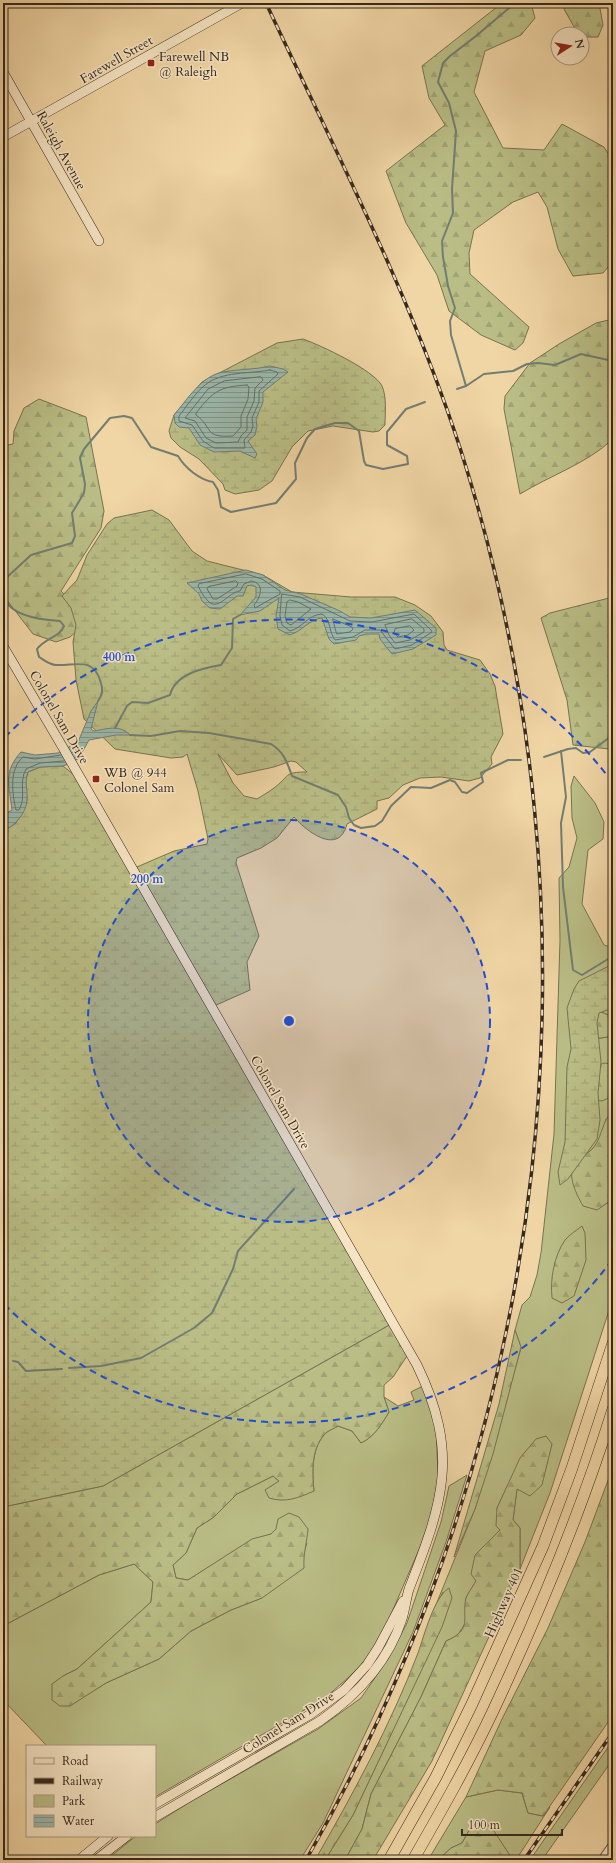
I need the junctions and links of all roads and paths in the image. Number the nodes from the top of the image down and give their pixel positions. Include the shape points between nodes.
1 (242, 3) edge
2 (3, 72) edge
3 (31, 121) junction
4 (3, 137) edge
5 (98, 241) dead end
6 (3, 646) edge
7 (613, 1343) edge
8 (613, 1409) edge
9 (408, 1592) junction
10 (156, 1803) edge
11 (156, 1816) edge
12 (107, 1837) edge
13 (127, 1837) edge
14 (613, 1843) edge
15 (79, 1860) edge
16 (96, 1860) edge
17 (390, 1860) edge
18 (413, 1860) edge
19 (601, 1860) edge

1 - 3 street, Farewell Street
2 - 3 street, Raleigh Avenue
3 - 4 street, Farewell Street
3 - 5 street, Raleigh Avenue
6 - 9 street, Colonel Sam Drive via 417,1365 430,1393 440,1426 443,1448 442,1480 435,1521
7 - 17 highway, Highway 401 via 543,1546 472,1704 436,1777
8 - 18 highway via 588,1484 543,1597 496,1704 444,1806
9 - 10 street, Colonel Sam Drive via 367,1665 344,1690 311,1714
9 - 11 street, Colonel Sam Drive via 402,1618 389,1648 362,1687 348,1700 320,1721
12 - 15 street
13 - 16 street
14 - 19 street

